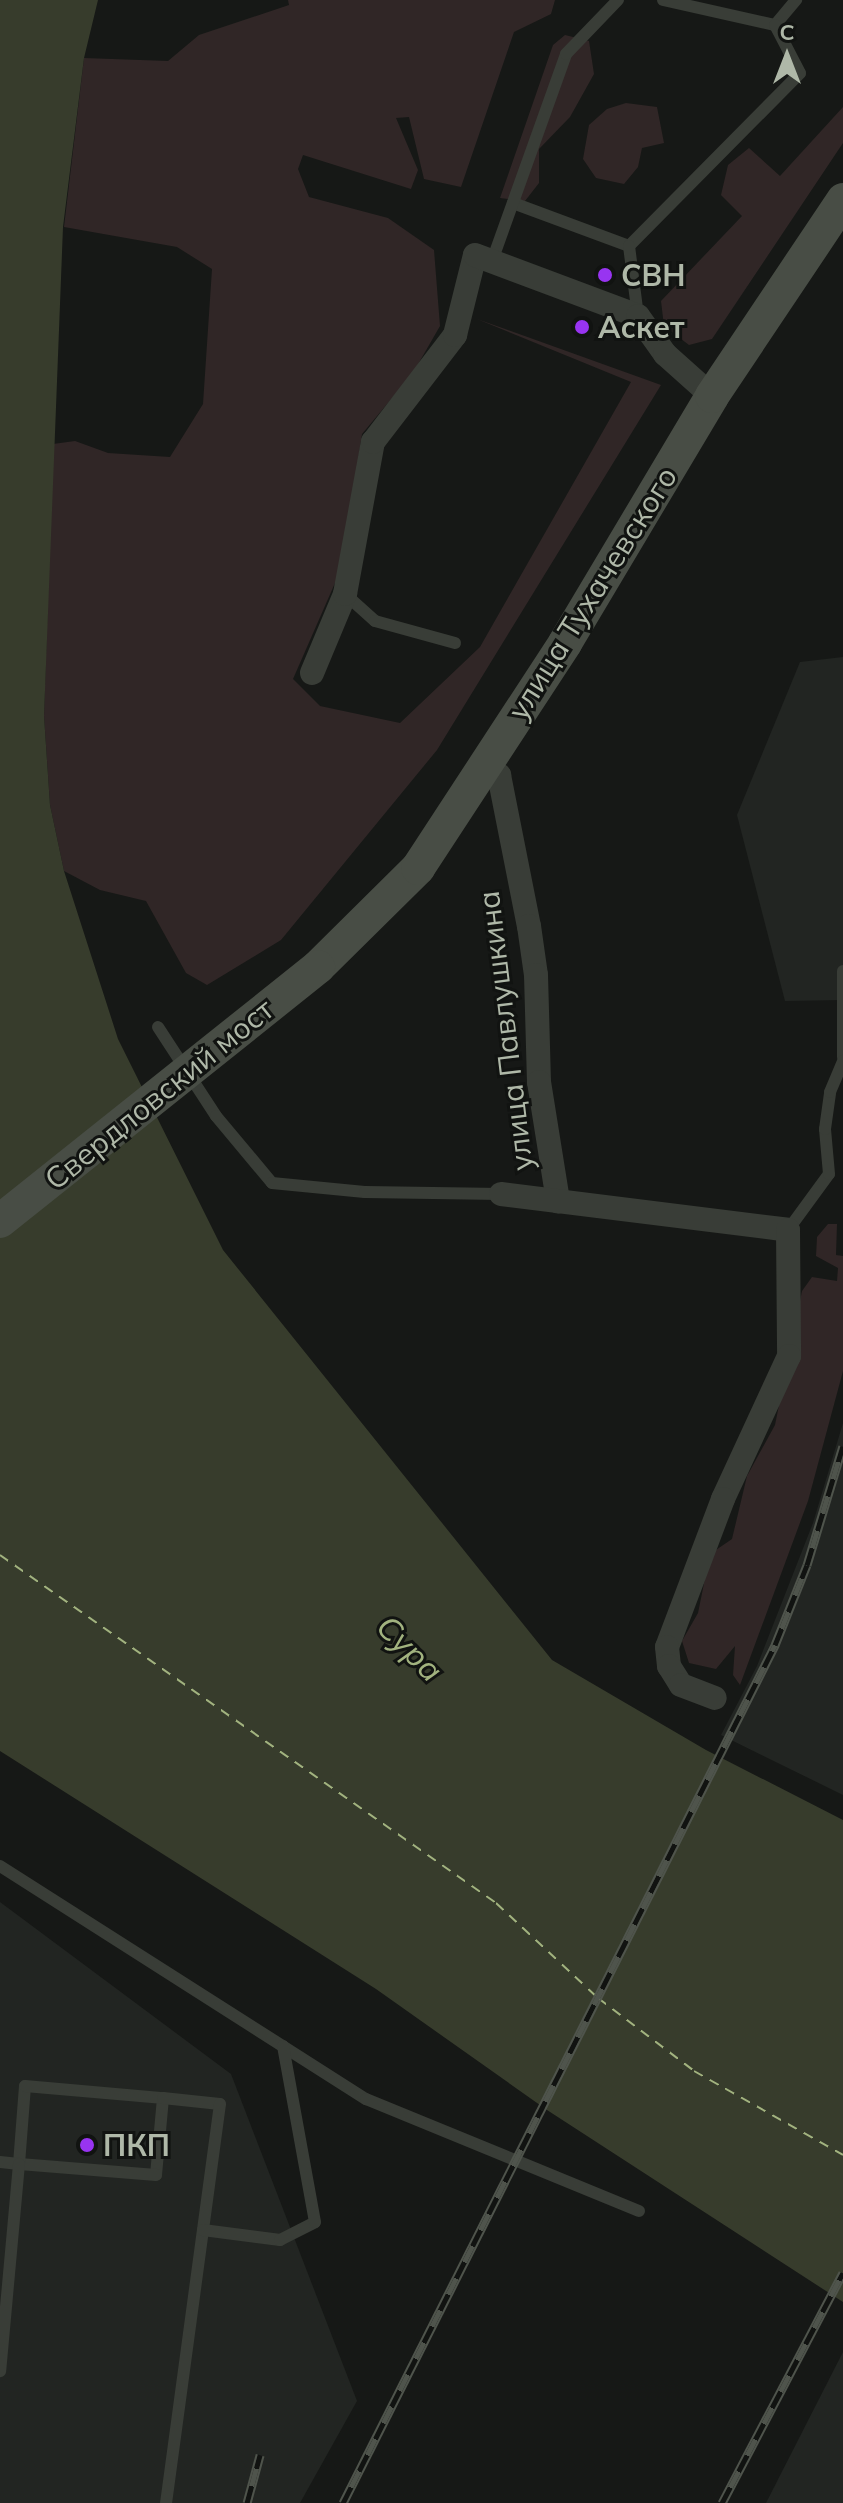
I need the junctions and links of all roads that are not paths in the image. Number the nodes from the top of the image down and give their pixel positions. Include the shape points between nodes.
1 (618, 0) edge
2 (663, 0) edge
3 (796, 0) edge
4 (775, 25) junction
5 (843, 200) edge
6 (513, 203) junction
7 (629, 246) junction
8 (492, 261) junction
9 (638, 316) junction
10 (712, 396) junction
11 (345, 594) junction
12 (455, 643) dead end
13 (312, 673) dead end
14 (485, 766) junction
15 (318, 967) joint
16 (843, 971) edge
17 (158, 1027) dead end
18 (843, 1059) edge
19 (501, 1194) joint
20 (558, 1201) junction
21 (0, 1221) edge
22 (788, 1230) junction
23 (715, 1698) dead end
24 (0, 1866) edge
25 (283, 2046) junction
26 (163, 2098) junction
27 (0, 2162) edge
28 (19, 2164) junction
29 (639, 2211) dead end
30 (203, 2230) junction
31 (0, 2371) edge
32 (166, 2503) edge

1 - 6 lane via 566,54
2 - 4 lane
3 - 4 lane
4 - 7 lane via 800,73
5 - 10 main road, улица Тухачевского
6 - 7 lane
6 - 8 lane
7 - 9 lane
8 - 9 street
8 - 11 street via 475,255 455,335 373,442
9 - 10 street via 665,354
10 - 14 main road, улица Тухачевского
11 - 12 lane via 375,621
11 - 13 street
14 - 15 main road, улица Тухачевского via 418,868
14 - 20 street, улица Павлушкина via 499,775 529,926 539,1082
15 - 21 main road, Свердловский мост, bridge
16 - 18 lane
17 - 19 lane via 216,1116 272,1183 365,1192
18 - 22 lane via 830,1092 825,1129 829,1174
19 - 20 street
20 - 22 street
22 - 23 street via 789,1356 723,1499 667,1647 669,1666 681,1685
24 - 25 lane
25 - 29 lane via 366,2099
25 - 30 lane via 315,2222 280,2240
26 - 28 lane via 156,2175
26 - 28 lane via 25,2086
26 - 30 lane via 220,2104
27 - 28 lane
28 - 31 lane
30 - 32 lane

